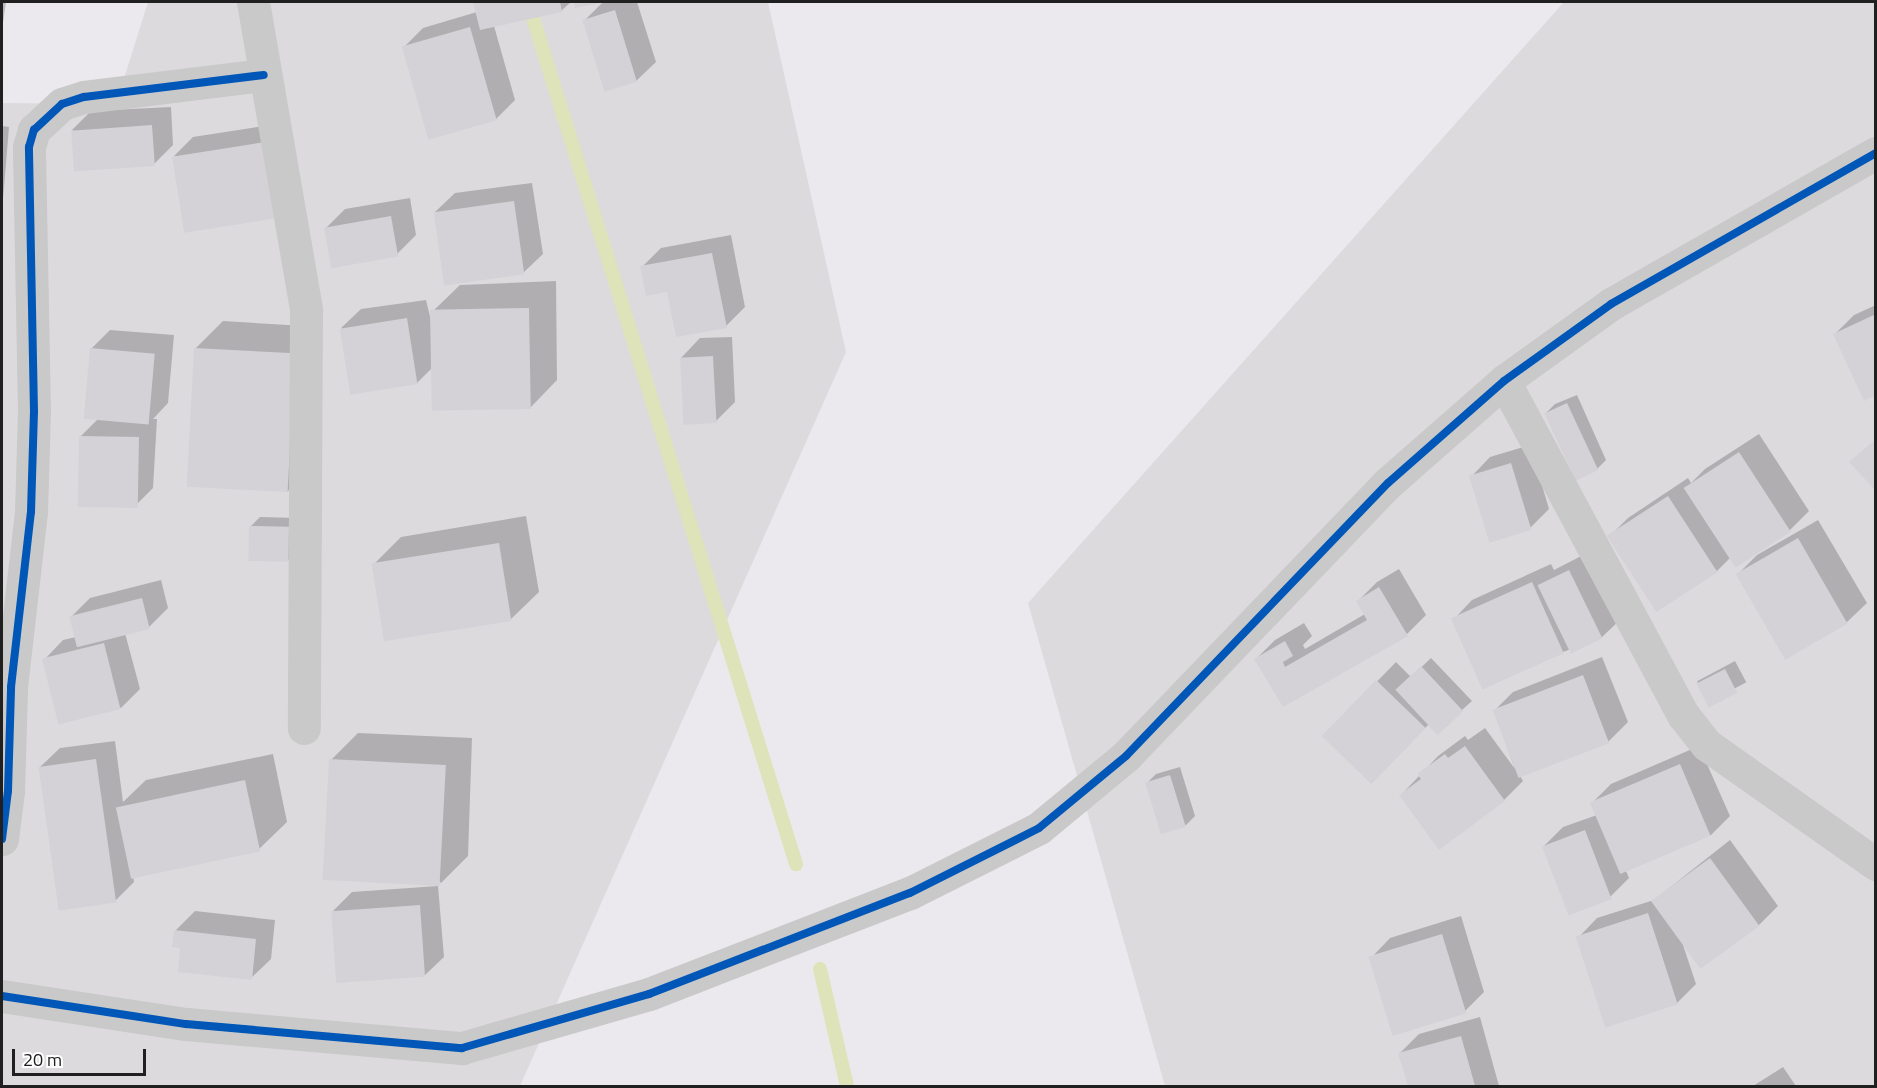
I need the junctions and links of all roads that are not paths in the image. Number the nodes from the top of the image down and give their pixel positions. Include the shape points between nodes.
1 (253, 2) edge
2 (264, 75) junction
3 (1875, 153) edge
4 (1504, 381) junction
5 (304, 728) dead end
6 (2, 839) edge
7 (1875, 864) edge
8 (2, 996) edge

1 - 2 street
2 - 5 street via 292,214 306,310
2 - 6 street via 84,97 62,104 34,130 29,147 32,512 11,687 9,772
3 - 4 street via 1611,304
4 - 7 street via 1683,716 1707,745
4 - 8 street via 1388,483 1126,756 1039,828 910,893 649,994 462,1048 186,1024

